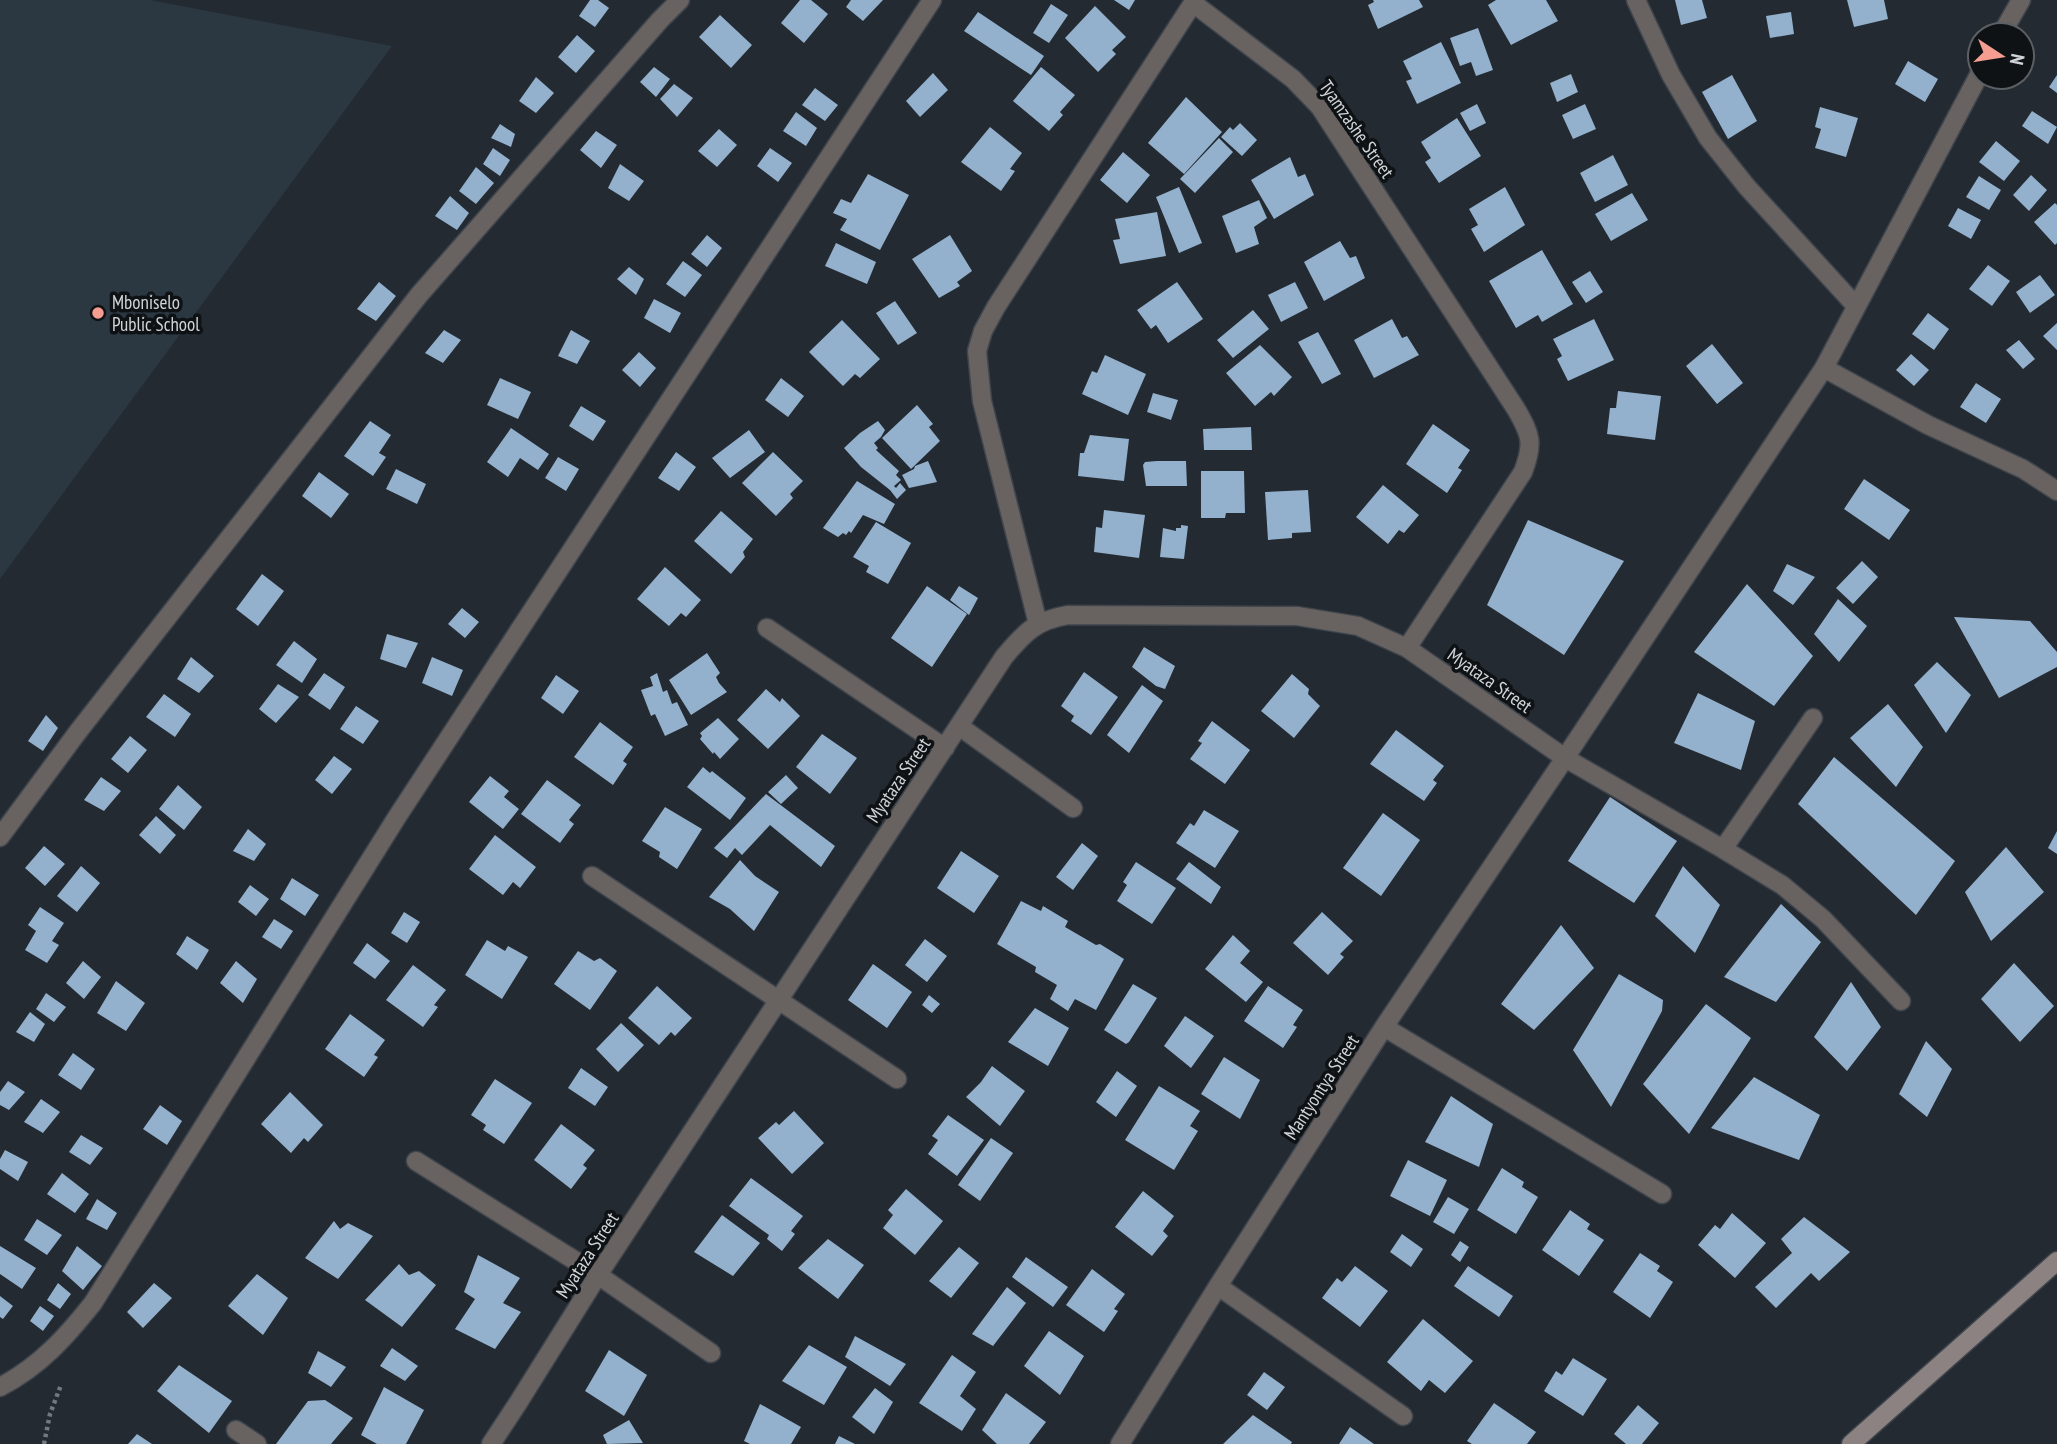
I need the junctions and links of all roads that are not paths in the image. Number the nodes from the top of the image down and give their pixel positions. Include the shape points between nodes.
1 (680, 0) edge
2 (932, 0) edge
3 (1636, 0) edge
4 (2021, 0) edge
5 (1194, 2) edge
6 (2009, 21) edge
7 (1970, 91) edge
8 (1856, 306) junction
9 (1824, 368) junction
10 (2057, 491) edge
11 (1038, 624) junction
12 (766, 628) dead end
13 (1407, 648) junction
14 (1813, 718) dead end
15 (959, 726) junction
16 (945, 748) junction
17 (1565, 758) junction
18 (1073, 808) dead end
19 (0, 837) edge
20 (1723, 849) junction
21 (592, 876) dead end
22 (780, 1000) junction
23 (1901, 1001) dead end
24 (1384, 1027) junction
25 (897, 1079) dead end
26 (415, 1161) dead end
27 (1662, 1194) dead end
28 (2057, 1261) edge
29 (598, 1275) junction
30 (1218, 1286) junction
31 (710, 1353) dead end
32 (0, 1387) edge
33 (1402, 1416) dead end
34 (236, 1430) dead end
35 (257, 1444) edge
36 (491, 1444) edge
37 (1120, 1444) edge
38 (1851, 1444) edge

1 - 19 street via 419,295
2 - 32 street via 397,817 93,1303 60,1343
3 - 8 street via 1671,75 1708,138
4 - 6 street
5 - 11 street, Tyamzashe Street via 996,307 977,351 982,401
5 - 13 street, Tyamzashe Street via 1293,79 1320,107 1528,430 1531,444 1523,472
7 - 8 street, Mantyontya Street
8 - 9 street, Mantyontya Street
9 - 10 street via 1928,425 2023,469
9 - 17 street, Mantyontya Street
11 - 13 street, Myataza Street via 1068,615 1297,616 1358,626
11 - 15 street, Myataza Street via 1004,657
12 - 16 street
13 - 17 street, Myataza Street
14 - 20 street
15 - 16 street, Myataza Street
15 - 18 street
16 - 22 street, Myataza Street
17 - 20 street, Myataza Street
17 - 24 street, Mantyontya Street
20 - 23 street, Myataza Street via 1782,885 1823,919
21 - 22 street
22 - 25 street
22 - 29 street, Myataza Street
24 - 27 street
24 - 30 street, Mantyontya Street
26 - 29 street
28 - 38 main road
29 - 31 street
29 - 36 street, Myataza Street
30 - 33 street
30 - 37 street, Mantyontya Street
34 - 35 street

